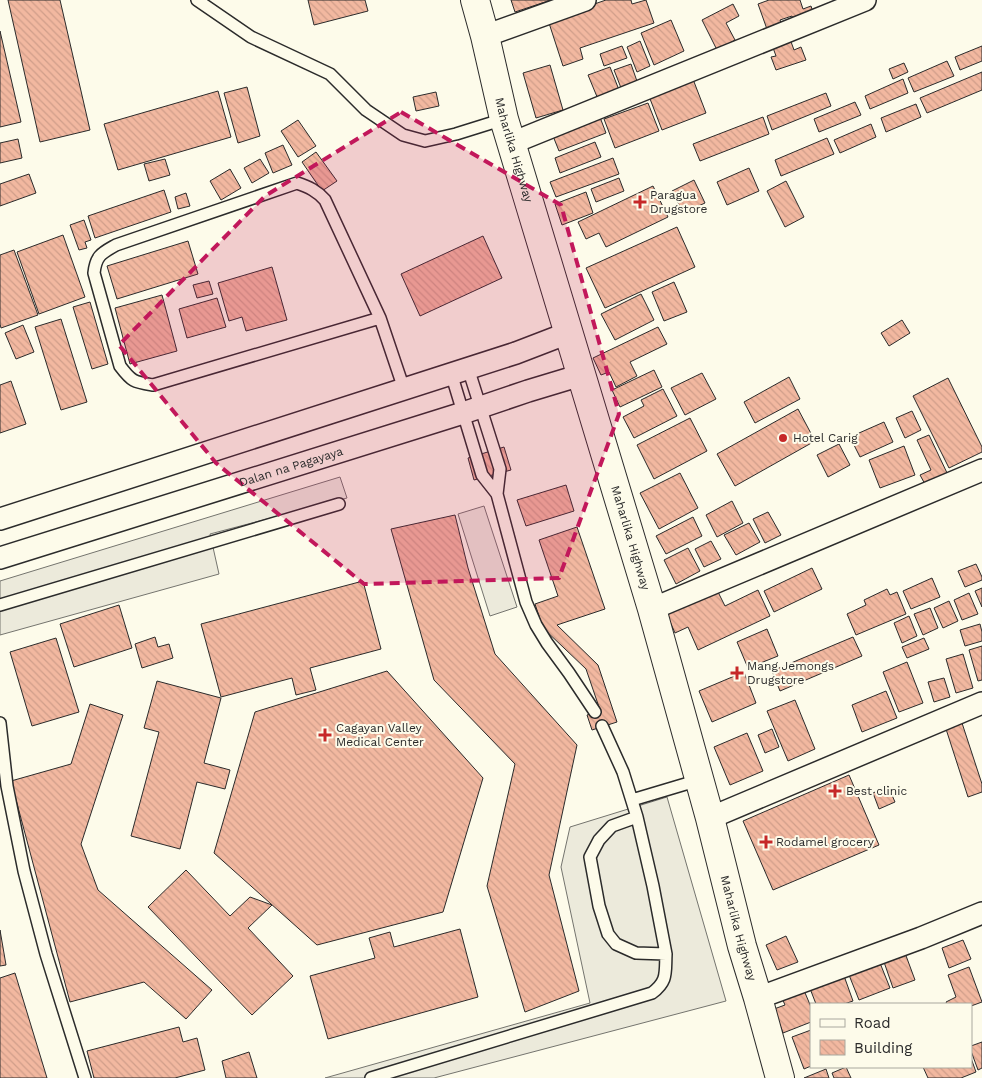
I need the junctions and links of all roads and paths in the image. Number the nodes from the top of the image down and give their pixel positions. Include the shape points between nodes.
1 (197, 0) edge
2 (475, 0) edge
3 (585, 0) edge
4 (865, 0) edge
5 (485, 36) junction
6 (508, 131) junction
7 (380, 318) junction
8 (568, 333) junction
9 (460, 370) junction
10 (581, 375) junction
11 (404, 389) junction
12 (472, 410) junction
13 (982, 470) edge
14 (497, 494) junction
15 (339, 504) dead end
16 (0, 520) edge
17 (0, 558) edge
18 (0, 605) edge
19 (652, 609) junction
20 (982, 703) edge
21 (595, 712) dead end
22 (0, 723) edge
23 (602, 726) dead end
24 (700, 780) junction
25 (632, 800) junction
26 (637, 817) junction
27 (710, 818) junction
28 (982, 913) edge
29 (666, 954) junction
30 (758, 998) junction
31 (85, 1078) edge
32 (371, 1078) edge
33 (780, 1078) edge

1 - 6 lane via 251,38 330,74 366,110 402,135 425,141 456,134
2 - 5 highway, Maharlika Highway
3 - 5 street
4 - 6 street
5 - 6 highway, Maharlika Highway
6 - 8 highway, Maharlika Highway
7 - 7 lane via 153,385 136,382 120,366 94,272 96,261 103,252 116,245 297,183 308,186 325,200
7 - 11 lane
8 - 9 street
8 - 10 highway, Maharlika Highway
9 - 11 street
9 - 12 lane
9 - 12 lane
10 - 12 street, Dalan na Pagayaya
10 - 19 highway, Maharlika Highway
11 - 16 street
12 - 14 lane via 482,475
12 - 14 lane via 500,469
12 - 17 street, Dalan na Pagayaya
13 - 19 street
14 - 21 lane via 526,602 536,625
15 - 18 lane
19 - 24 highway, Maharlika Highway
20 - 27 street
22 - 31 lane via 7,786 24,871
23 - 25 lane
24 - 25 lane
24 - 27 highway, Maharlika Highway
25 - 26 lane
26 - 29 lane
26 - 29 lane via 612,826 590,857 599,906 608,934 616,944 636,952
27 - 30 highway, Maharlika Highway
28 - 30 street
29 - 32 lane via 665,978 652,993
30 - 33 highway, Maharlika Highway

